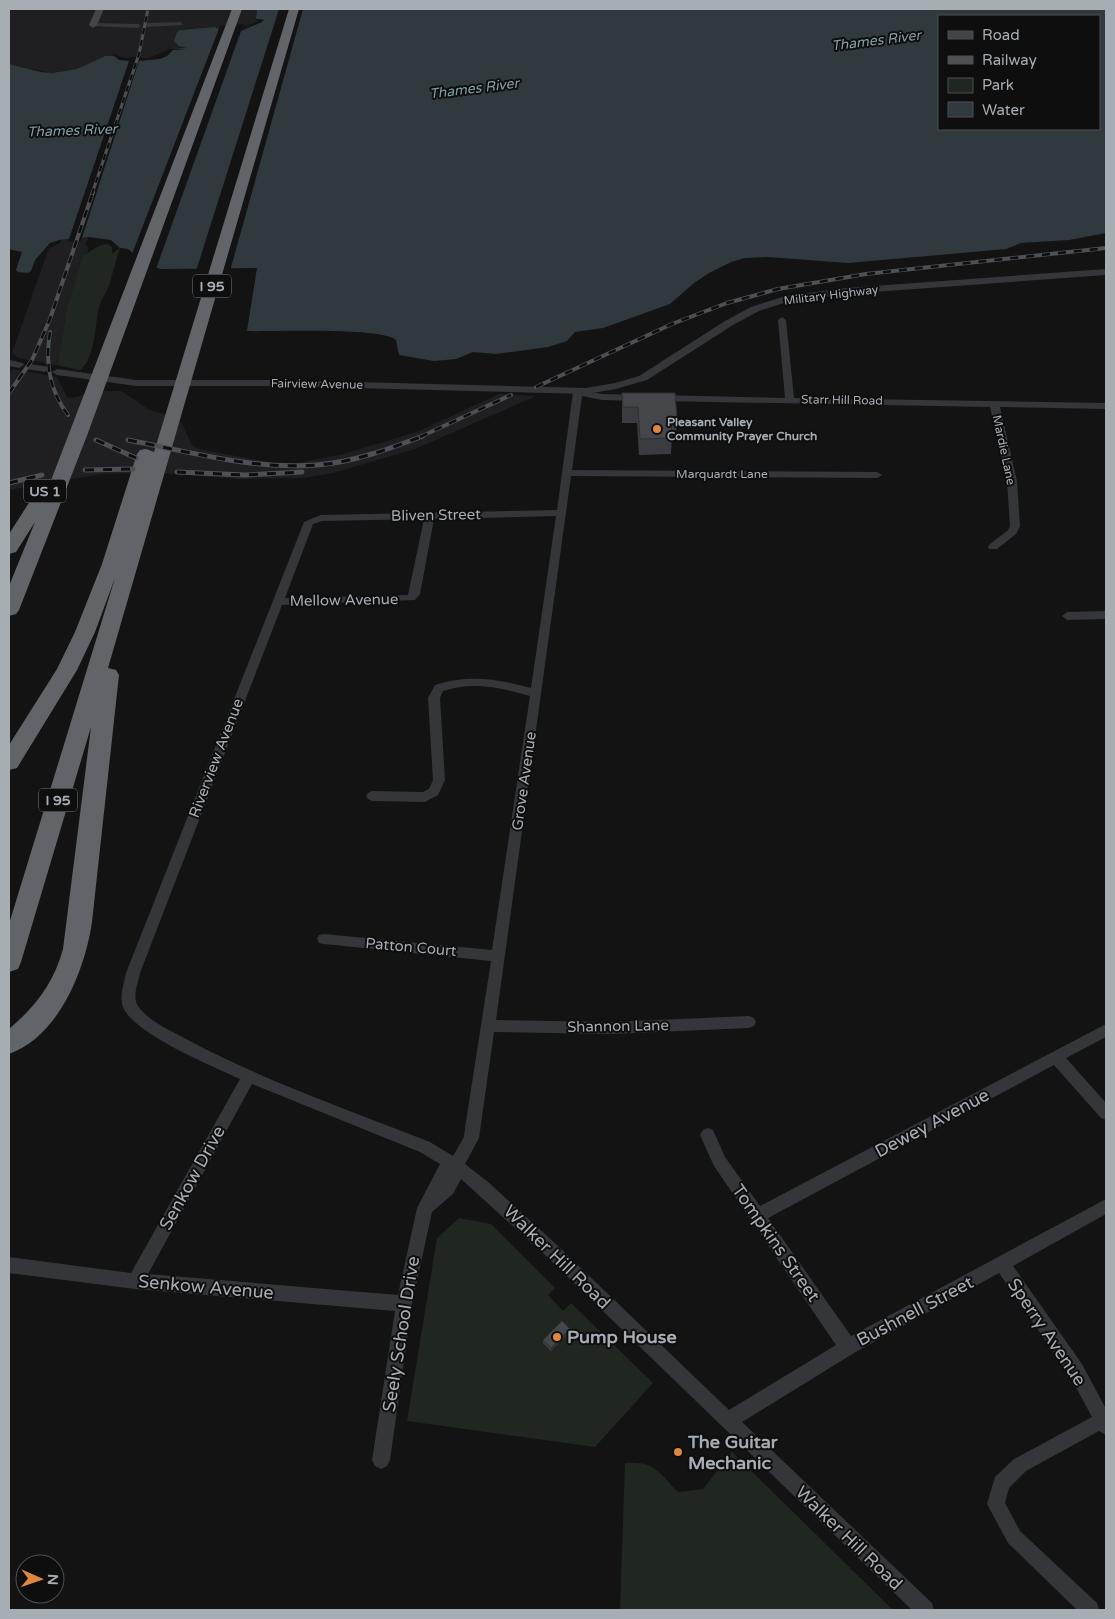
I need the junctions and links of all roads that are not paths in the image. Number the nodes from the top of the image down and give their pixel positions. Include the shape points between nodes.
1 (100, 9) edge
2 (237, 9) edge
3 (284, 9) edge
4 (294, 9) edge
5 (181, 24) dead end
6 (92, 25) joint
7 (138, 26) dead end
8 (147, 26) dead end
9 (1106, 272) edge
10 (782, 320) dead end
11 (30, 367) dead end
12 (45, 369) dead end
13 (57, 372) dead end
14 (578, 392) junction
15 (790, 399) junction
16 (994, 403) junction
17 (1106, 406) edge
18 (79, 433) junction
19 (567, 474) junction
20 (877, 475) dead end
21 (562, 513) junction
22 (430, 515) junction
23 (311, 521) joint
24 (993, 547) dead end
25 (9, 548) edge
26 (120, 564) junction
27 (277, 602) junction
28 (9, 610) edge
29 (1106, 615) edge
30 (1067, 616) dead end
31 (106, 637) junction
32 (536, 693) junction
33 (9, 762) edge
34 (372, 796) dead end
35 (324, 939) dead end
36 (498, 956) junction
37 (9, 962) edge
38 (128, 998) joint
39 (749, 1022) dead end
40 (488, 1026) junction
41 (1106, 1030) edge
42 (9, 1043) edge
43 (1056, 1057) junction
44 (249, 1076) junction
45 (1106, 1113) edge
46 (708, 1135) dead end
47 (455, 1165) junction
48 (1106, 1206) edge
49 (757, 1216) junction
50 (1002, 1264) junction
51 (9, 1265) edge
52 (135, 1281) junction
53 (404, 1304) junction
54 (848, 1347) junction
55 (727, 1422) junction
56 (1105, 1423) edge
57 (381, 1460) dead end
58 (925, 1610) edge
59 (1090, 1610) edge

1 - 6 main road
2 - 18 highway
3 - 26 highway
4 - 26 highway, I 95
5 - 8 street
6 - 7 street
9 - 14 street, Military Highway via 846,291 785,299 755,309 729,323 643,378
10 - 15 street
11 - 12 street
13 - 14 street, Fairview Avenue via 136,383 279,383
14 - 15 street, Starr Hill Road via 611,397
14 - 19 street, Grove Avenue
15 - 16 street, Starr Hill Road
16 - 17 street, Starr Hill Road
16 - 24 street, Mardie Lane via 1012,481 1015,526
18 - 25 highway, US 1
18 - 28 highway
19 - 20 street, Marquardt Lane
19 - 21 street, Grove Avenue
21 - 22 street, Bliven Street
21 - 32 street, Grove Avenue
22 - 23 street, Bliven Street
22 - 27 street, Mellow Avenue via 415,594 411,598
23 - 27 street, Riverview Avenue via 306,525
26 - 31 highway, I 95
26 - 33 highway via 67,670
27 - 38 street, Riverview Avenue via 133,973
29 - 30 street
31 - 37 highway, I 95
31 - 42 highway via 110,669 74,949 67,975 54,998 36,1020
32 - 34 street via 472,680 453,682 439,688 434,698 439,780 434,792 425,797
32 - 36 street, Grove Avenue
35 - 36 street, Patton Court
36 - 40 street, Grove Avenue
38 - 44 street, Walker Hill Road via 134,1012 156,1030
39 - 40 street, Shannon Lane via 611,1028
40 - 47 street, Grove Avenue via 471,1138
41 - 43 street, Dewey Avenue
43 - 45 street
43 - 49 street, Dewey Avenue
44 - 47 street, Walker Hill Road via 425,1147
44 - 52 street, Senkow Drive
46 - 49 street, Tompkins Street via 719,1161
47 - 53 street, Seely School Drive via 452,1185 425,1208
47 - 55 street, Walker Hill Road via 545,1245
48 - 50 street, Bushnell Street
49 - 54 street, Tompkins Street
50 - 54 street, Bushnell Street
50 - 56 street, Sperry Avenue via 1076,1370
51 - 52 street, Senkow Avenue
52 - 53 street, Senkow Avenue
53 - 57 street, Seely School Drive
54 - 55 street, Bushnell Street
55 - 58 street, Walker Hill Road
56 - 59 street via 1020,1466 1001,1483 996,1504 1014,1537

